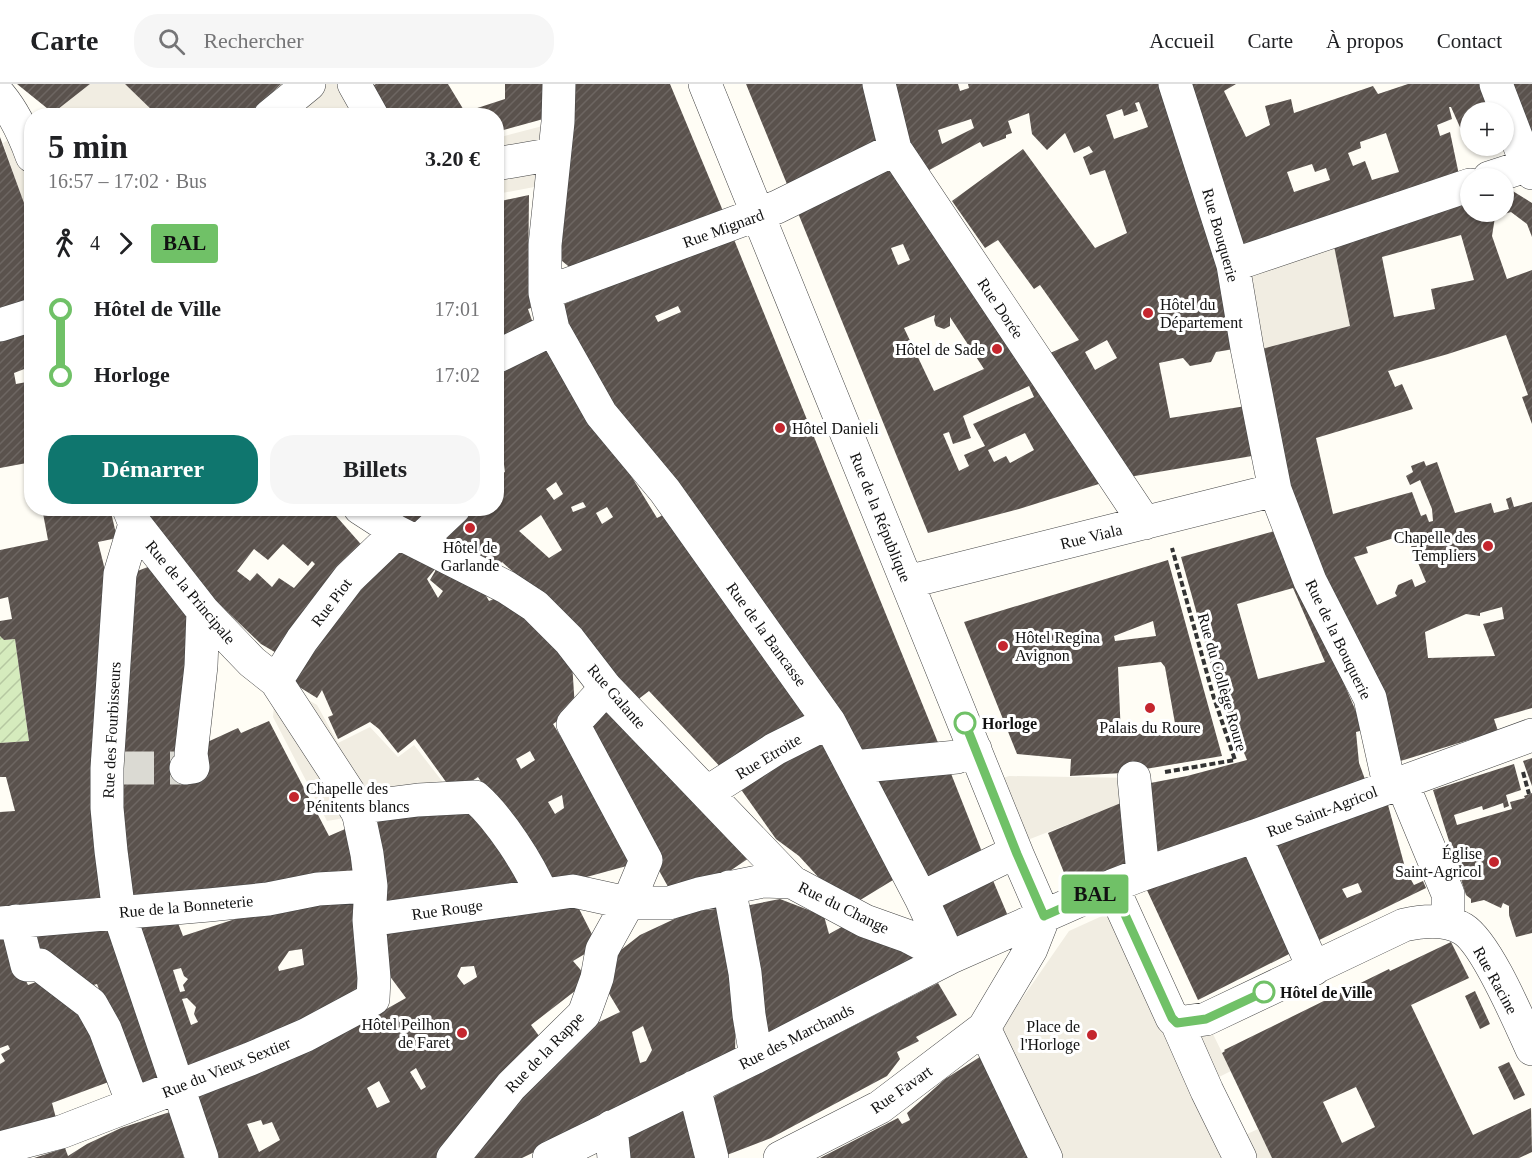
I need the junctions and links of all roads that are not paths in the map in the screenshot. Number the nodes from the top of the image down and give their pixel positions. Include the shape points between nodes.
1 (309, 84) edge
2 (354, 84) edge
3 (559, 84) edge
4 (705, 84) edge
5 (879, 84) edge
6 (1175, 84) edge
7 (1496, 84) edge
8 (0, 96) edge
9 (280, 108) edge
10 (368, 108) edge
11 (24, 135) edge
12 (895, 149) junction
13 (554, 154) junction
14 (504, 163) edge
15 (1507, 168) edge
16 (1460, 189) edge
17 (758, 215) junction
18 (1233, 265) junction
19 (545, 293) junction
20 (24, 318) edge
21 (0, 325) edge
22 (553, 329) junction
23 (504, 353) edge
24 (1275, 490) junction
25 (132, 516) edge
26 (373, 516) edge
27 (441, 516) edge
28 (1145, 523) junction
29 (1289, 528) joint
30 (408, 537) junction
31 (907, 582) junction
32 (203, 611) junction
33 (276, 681) junction
34 (606, 688) junction
35 (829, 722) junction
36 (975, 749) junction
37 (1526, 749) edge
38 (853, 766) junction
39 (186, 768) dead end
40 (1134, 778) road end
41 (1395, 784) junction
42 (708, 792) junction
43 (357, 812) junction
44 (1256, 836) junction
45 (1017, 854) junction
46 (1143, 874) junction
47 (792, 882) junction
48 (370, 886) junction
49 (1112, 886) junction
50 (729, 887) junction
51 (542, 895) junction
52 (921, 898) junction
53 (628, 903) junction
54 (119, 913) junction
55 (1044, 916) junction
56 (369, 920) junction
57 (8, 922) edge
58 (1448, 923) junction
59 (949, 958) junction
60 (1314, 969) junction
61 (1192, 1021) junction
62 (984, 1028) junction
63 (1532, 1049) edge
64 (756, 1057) junction
65 (177, 1086) junction
66 (694, 1087) junction
67 (133, 1104) junction
68 (613, 1143) edge
69 (0, 1148) edge
70 (202, 1158) edge
71 (453, 1158) edge
72 (549, 1158) edge
73 (712, 1158) edge
74 (780, 1158) edge
75 (1046, 1158) edge
76 (1240, 1158) edge

1 - 9 street
2 - 10 street
3 - 13 street, Rue de la Bancasse
4 - 17 street, Rue de la République
5 - 12 street, Rue Dorée
6 - 18 street, Rue Bouquerie
7 - 15 street
8 - 11 street
12 - 17 street, Rue Mignard
12 - 28 street, Rue Dorée
13 - 14 street
13 - 19 street, Rue de la Bancasse via 545,245
16 - 18 street
17 - 19 street, Rue Mignard
17 - 31 street, Rue de la République
18 - 24 street, Rue Bouquerie
19 - 22 street, Rue de la Bancasse
20 - 21 street
22 - 23 street
22 - 35 street, Rue de la Bancasse via 601,414 664,491
24 - 28 street, Rue Viala
24 - 29 street, Rue Bouquerie
25 - 32 street, Rue de la Principale
25 - 54 street, Rue des Fourbisseurs via 120,574 114,768 107,808
26 - 30 street, Rue Galante
27 - 30 street, Rue Piot
28 - 31 street, Rue Viala
29 - 41 street, Rue de la Bouquerie via 1310,581 1370,698 1387,775
30 - 33 street, Rue Piot via 349,578
30 - 34 street, Rue Galante via 535,606 569,640
31 - 36 street, Rue de la République
32 - 33 street, Rue de la Principale
32 - 39 street via 191,754 194,767
33 - 43 street, Rue de la Principale via 349,793
34 - 42 street, Rue Galante
34 - 53 street, Rue de la Rappe via 573,724 646,860
35 - 38 street, Rue de la Bancasse
35 - 42 street, Rue Etroite via 775,749
36 - 38 street via 957,757
36 - 45 street, Rue de la République
37 - 41 street, Rue Saint-Agricol
38 - 52 street, Rue de la Bancasse
40 - 46 street
41 - 44 street, Rue Saint-Agricol
41 - 58 street, Rue de la Bouquerie via 1407,795 1448,894
42 - 47 street, Rue Galante
43 - 48 street
43 - 51 street via 417,800 475,797 491,811
44 - 46 street, Rue Saint-Agricol
44 - 60 street
45 - 52 street
45 - 55 street, Rue de la République
46 - 49 street, Rue Saint-Agricol
47 - 50 street, Rue du Change via 763,881
47 - 59 street, Rue du Change via 865,921 908,936
48 - 54 street, Rue de la Bonneterie via 318,888 268,898
48 - 56 street
49 - 55 street
49 - 61 street via 1172,1018
50 - 53 street, Rue du Change via 669,903
50 - 64 street via 746,973
51 - 53 street, Rue Rouge via 573,891
51 - 56 street, Rue Rouge
52 - 59 street, Rue de la Bancasse
53 - 71 street, Rue de la Rappe via 602,950 584,1014 510,1086
54 - 57 street, Rue de la Bonneterie
54 - 65 street, Rue des Fourbisseurs
55 - 59 street, Rue des Marchands
55 - 62 street via 1031,949
56 - 65 street, Rue du Vieux Sextier via 373,999 306,1035
57 - 67 street via 27,965 40,965 91,1004 105,1029
58 - 60 street via 1404,925
58 - 63 street, Rue Racine via 1463,929 1490,963
59 - 64 street, Rue des Marchands
60 - 61 street
61 - 76 street via 1207,1091
62 - 74 street, Rue Favart via 880,1107
62 - 75 street
64 - 66 street, Rue des Marchands
65 - 67 street, Rue du Vieux Sextier
65 - 70 street, Rue des Fourbisseurs
66 - 68 street, Rue des Marchands
66 - 73 street
67 - 69 street, Rue du Vieux Sextier via 61,1132
68 - 72 street, Rue des Marchands

